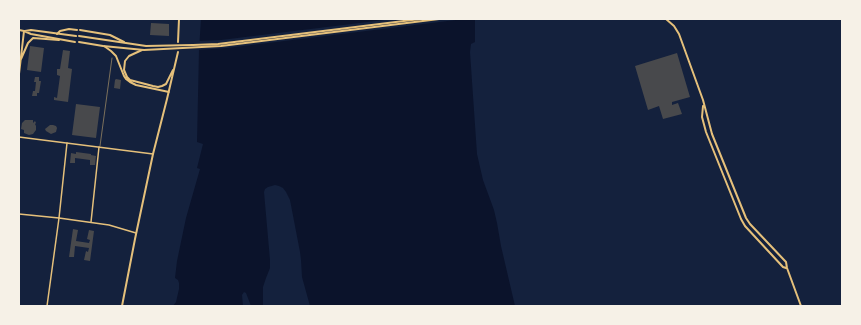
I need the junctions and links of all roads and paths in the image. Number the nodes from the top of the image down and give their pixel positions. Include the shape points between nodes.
1 (179, 19) edge
2 (420, 19) edge
3 (440, 19) edge
4 (666, 19) edge
5 (19, 30) edge
6 (77, 30) dead end
7 (80, 30) dead end
8 (24, 31) junction
9 (57, 34) junction
10 (76, 36) dead end
11 (79, 36) dead end
12 (67, 40) junction
13 (75, 42) dead end
14 (79, 42) dead end
15 (178, 42) dead end
16 (125, 43) junction
17 (103, 46) junction
18 (169, 47) junction
19 (144, 50) junction
20 (178, 52) dead end
21 (112, 58) dead end
22 (21, 59) junction
23 (175, 65) junction
24 (19, 74) edge
25 (169, 92) junction
26 (703, 103) junction
27 (711, 130) junction
28 (706, 132) junction
29 (19, 137) edge
30 (67, 143) junction
31 (100, 147) junction
32 (153, 154) junction
33 (19, 214) edge
34 (59, 218) junction
35 (91, 222) junction
36 (136, 233) junction
37 (787, 268) junction
38 (47, 306) edge
39 (122, 306) edge
40 (801, 306) edge

1 - 15 main road
2 - 18 main road via 218,44
3 - 18 main road via 221,46
4 - 26 main road via 679,34
5 - 8 main road
6 - 9 main road via 69,29
7 - 16 main road via 110,35
8 - 9 main road
8 - 12 main road
8 - 22 main road
9 - 10 main road
11 - 16 main road
12 - 13 main road
12 - 22 main road via 33,38
14 - 17 main road
16 - 18 main road
17 - 19 main road
17 - 25 main road via 116,56 124,76 130,82
18 - 19 main road
19 - 23 main road via 129,56 125,62 124,70 130,80 162,86 166,84
20 - 23 main road
21 - 31 lane
22 - 24 main road
23 - 25 main road
25 - 32 main road
26 - 27 main road
26 - 28 main road via 702,117
27 - 28 main road
27 - 37 main road via 746,218 786,262
28 - 37 main road via 745,226
29 - 30 street
30 - 31 street
30 - 34 street
31 - 32 street
31 - 35 street
32 - 36 main road
33 - 34 street
34 - 35 street
34 - 38 street
35 - 36 street
36 - 39 main road
37 - 40 main road

